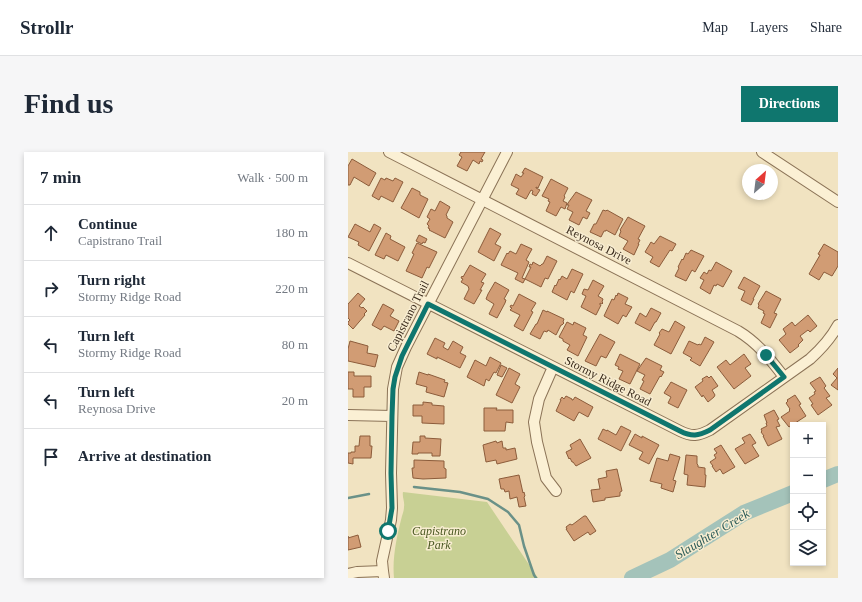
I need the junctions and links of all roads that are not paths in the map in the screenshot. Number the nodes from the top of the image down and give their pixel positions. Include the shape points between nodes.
1 (389, 152) edge
2 (507, 152) edge
3 (762, 152) edge
4 (482, 199) junction
5 (838, 202) edge
6 (348, 263) edge
7 (428, 304) junction
8 (838, 325) edge
9 (553, 368) junction
10 (784, 377) junction
11 (348, 415) edge
12 (392, 416) junction
13 (556, 491) dead end
14 (348, 574) edge
15 (383, 574) edge

1 - 4 street, Reynosa Drive
2 - 4 street, Capistrano Trail
3 - 5 street
4 - 7 street, Capistrano Trail
4 - 10 street, Reynosa Drive via 738,330 760,348
6 - 7 street, Stormy Ridge Road
7 - 9 street, Stormy Ridge Road
7 - 12 street, Capistrano Trail via 398,367 393,389
8 - 10 street, Stormy Ridge Road via 818,352
9 - 10 street, Stormy Ridge Road via 680,431 693,435 710,430
9 - 13 street via 539,399 534,422 546,478
11 - 12 street
12 - 15 street, Capistrano Trail via 392,508 383,552
14 - 15 street

